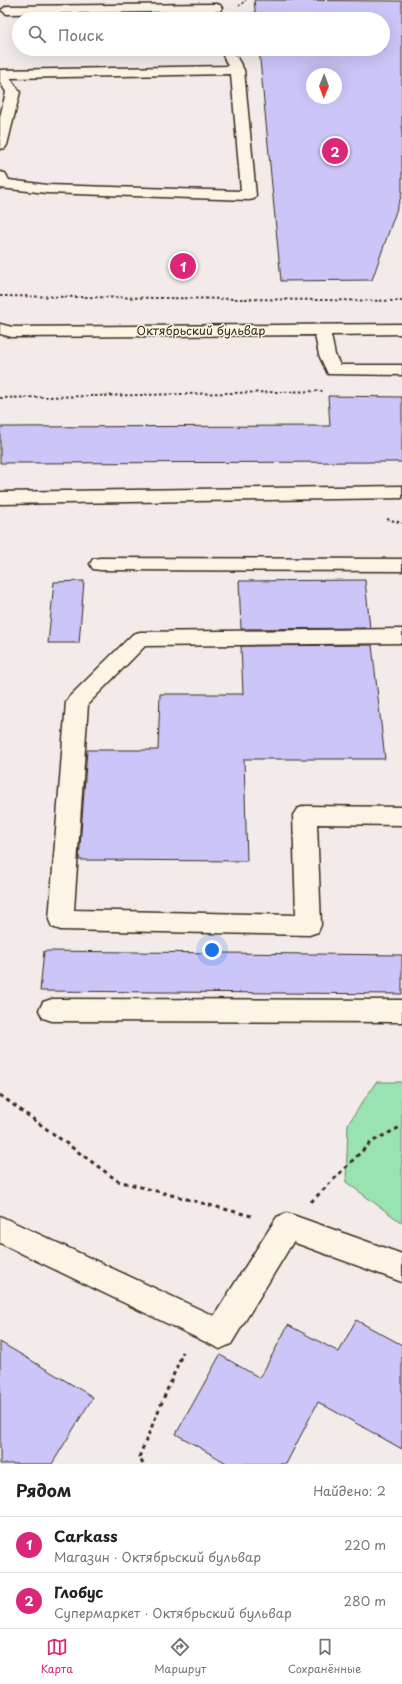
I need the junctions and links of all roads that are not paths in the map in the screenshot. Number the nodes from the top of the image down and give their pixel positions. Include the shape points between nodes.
1 (29, 0) edge
2 (216, 9) edge
3 (57, 12) edge
4 (4, 13) edge
5 (231, 56) edge
6 (237, 70) junction
7 (1, 74) edge
8 (0, 145) edge
9 (0, 176) edge
10 (0, 329) edge
11 (322, 329) junction
12 (402, 329) edge
13 (402, 370) edge
14 (402, 492) edge
15 (0, 498) edge
16 (100, 564) dead end
17 (402, 565) edge
18 (402, 636) edge
19 (402, 816) edge
20 (52, 1010) dead end
21 (402, 1011) edge
22 (0, 1230) edge
23 (402, 1268) edge

1 - 4 street
2 - 3 street
5 - 6 street
6 - 7 street
6 - 9 street via 250,196 47,189 3,184
7 - 8 street via 13,92
10 - 11 street, Октябрьский бульвар via 12,332
11 - 12 street, Октябрьский бульвар
11 - 13 street via 327,356 334,370
14 - 15 street
16 - 17 street
18 - 19 street via 140,639 77,702 61,920 309,925 305,815
20 - 21 street
22 - 23 street via 220,1334 287,1226

